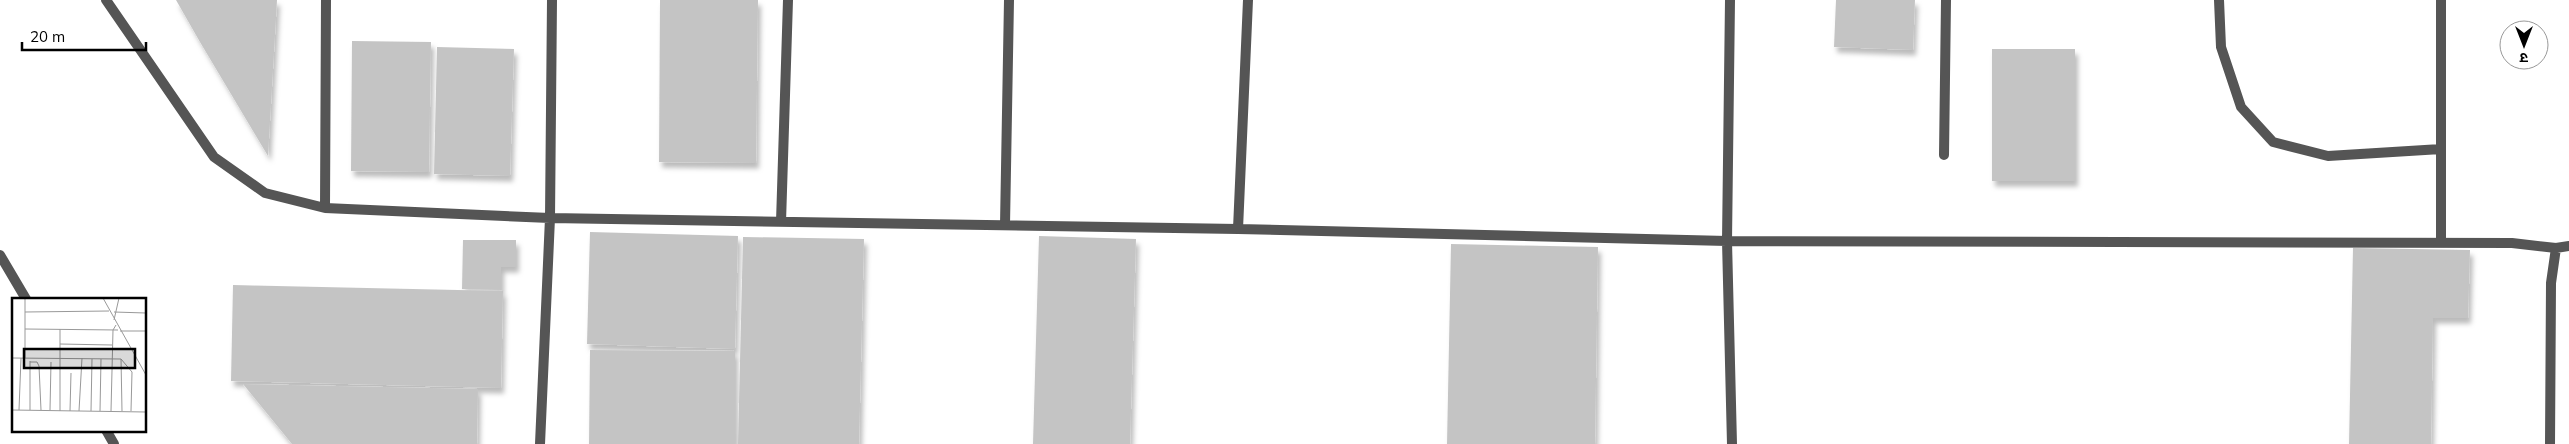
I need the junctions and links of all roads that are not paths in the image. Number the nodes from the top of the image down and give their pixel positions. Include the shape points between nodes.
1 (106, 0) edge
2 (326, 0) edge
3 (552, 0) edge
4 (788, 0) edge
5 (1009, 0) edge
6 (1248, 0) edge
7 (1730, 0) edge
8 (1946, 0) edge
9 (2218, 0) edge
10 (2441, 0) edge
11 (2441, 149) junction
12 (1944, 155) dead end
13 (325, 208) junction
14 (550, 218) junction
15 (781, 222) junction
16 (1005, 226) junction
17 (1238, 229) junction
18 (1727, 241) junction
19 (2441, 243) junction
20 (2569, 246) edge
21 (2556, 248) junction
22 (0, 255) edge
23 (25, 298) edge
24 (107, 432) edge
25 (114, 444) edge
26 (540, 444) edge
27 (1732, 444) edge
28 (2550, 444) edge

1 - 13 street via 214,157 265,193
2 - 13 street
3 - 14 street
4 - 15 street
5 - 16 street
6 - 17 street
7 - 18 street
8 - 12 street
9 - 11 street via 2221,47 2240,106 2273,142 2328,156
10 - 11 street
11 - 19 street
13 - 14 street
14 - 15 street
14 - 26 street
15 - 16 street
16 - 17 street
17 - 18 street
18 - 19 street
18 - 27 street
19 - 21 street via 2512,243
20 - 21 street
21 - 28 street via 2551,283
22 - 23 street
24 - 25 street

